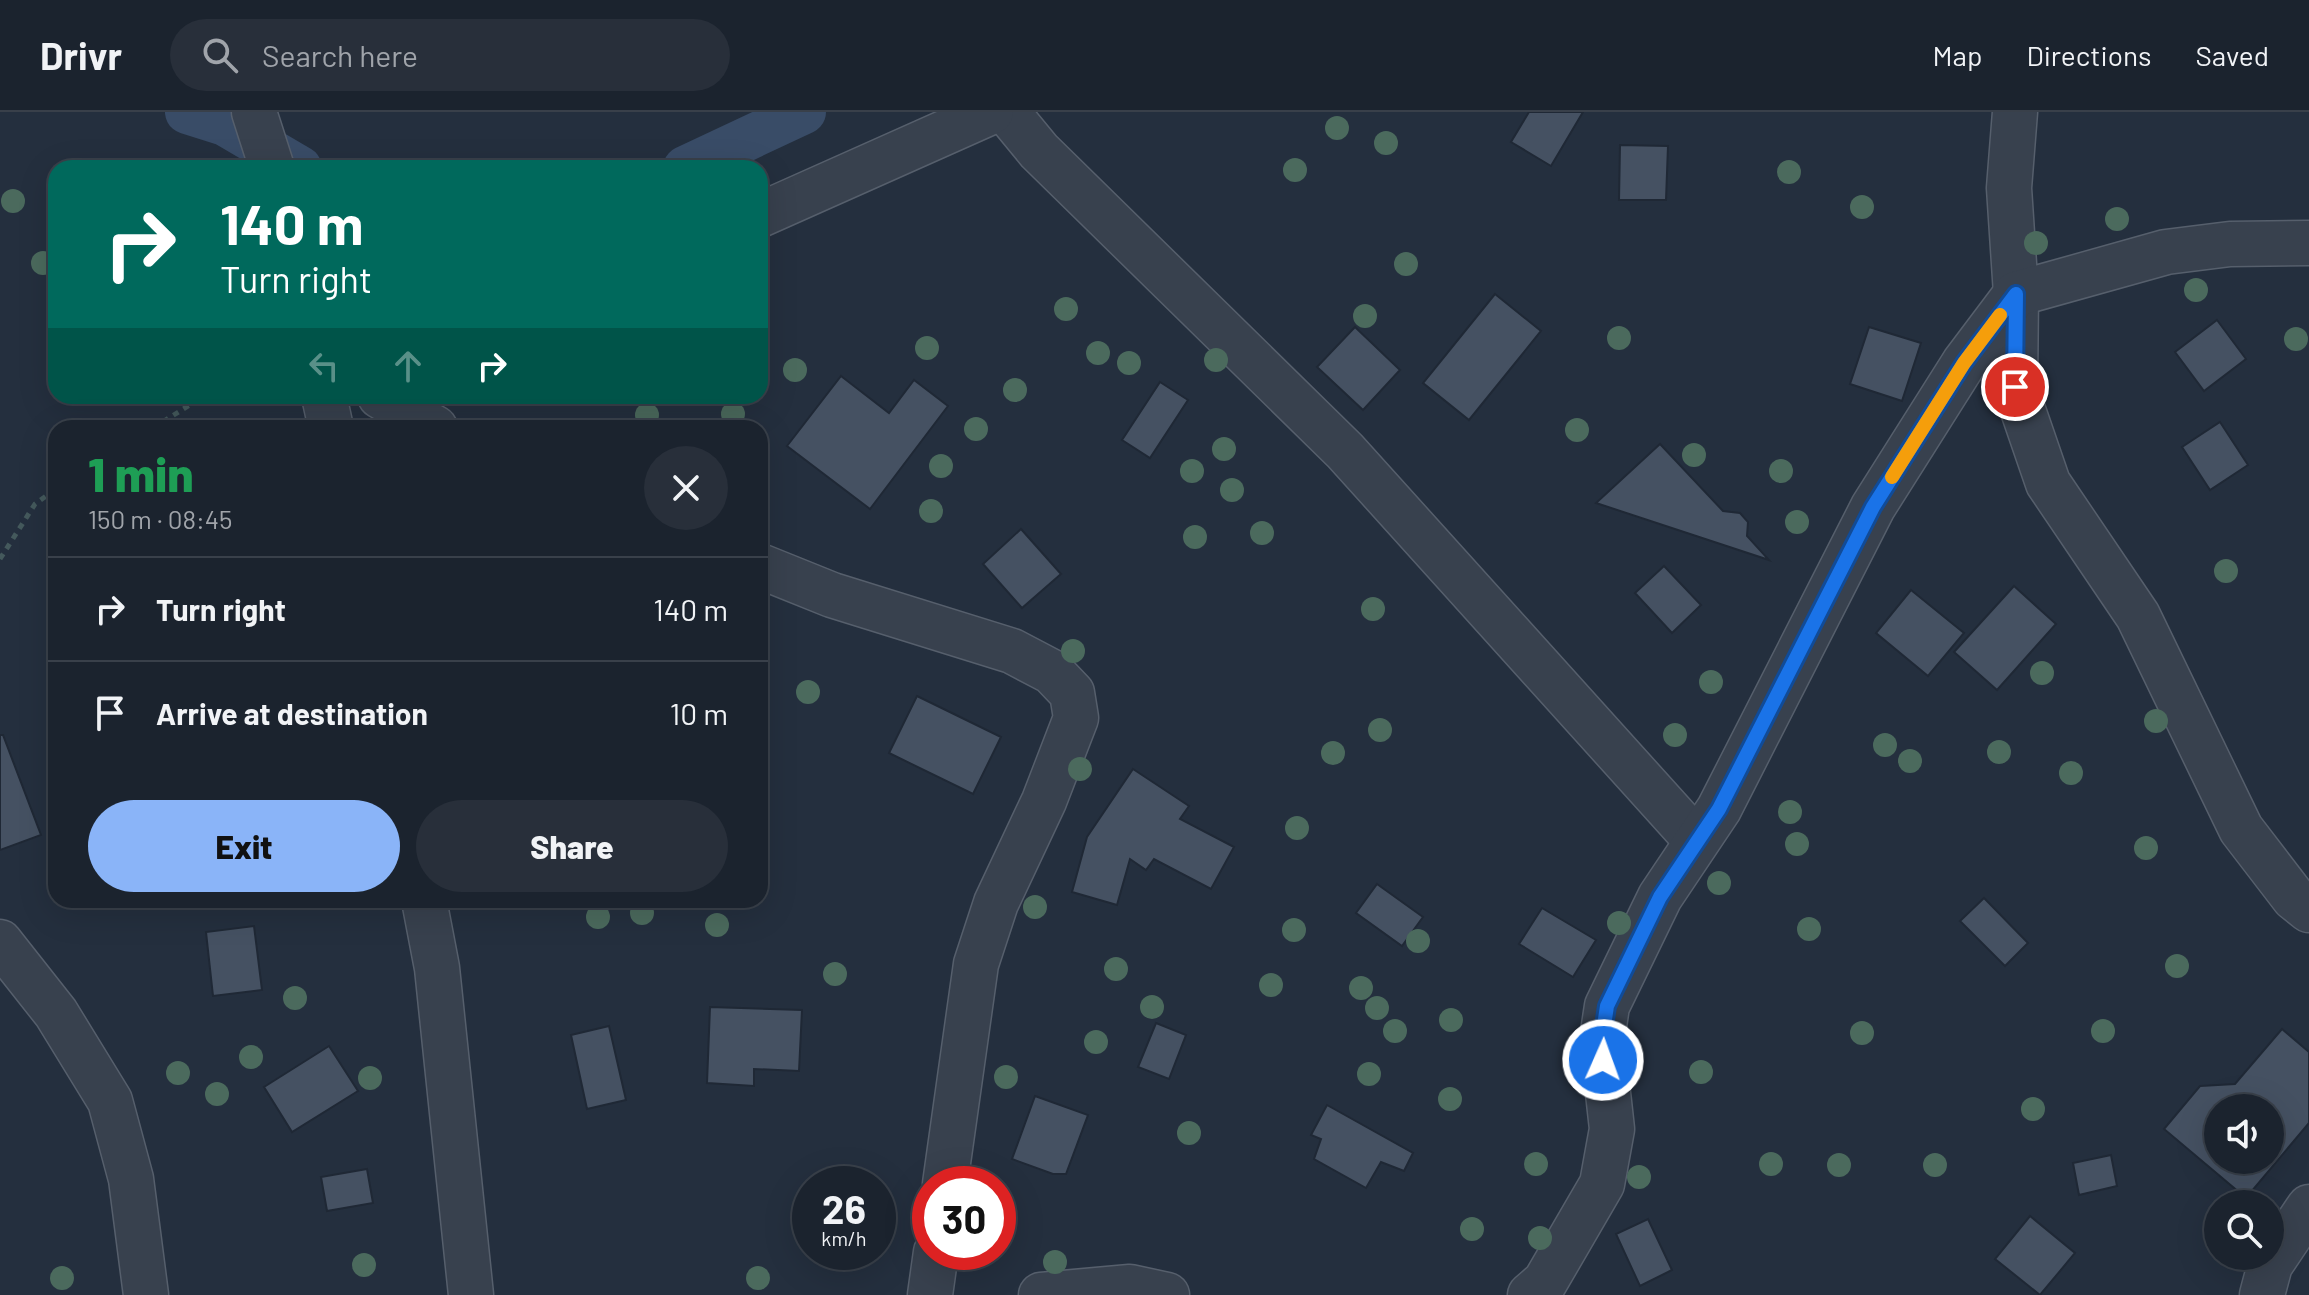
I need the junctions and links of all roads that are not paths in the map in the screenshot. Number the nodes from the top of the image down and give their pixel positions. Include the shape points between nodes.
1 (991, 112) edge
2 (1007, 112) edge
3 (2015, 112) edge
4 (256, 118) edge
5 (269, 160) edge
6 (768, 211) edge
7 (2309, 243) edge
8 (2016, 294) junction
9 (394, 404) edge
10 (421, 420) edge
11 (768, 569) edge
12 (1696, 840) junction
13 (426, 908) edge
14 (2309, 910) edge
15 (0, 942) edge
16 (948, 1166) edge
17 (2309, 1207) edge
18 (933, 1270) edge
19 (146, 1295) edge
20 (471, 1295) edge
21 (930, 1295) edge
22 (1041, 1295) edge
23 (1167, 1295) edge
24 (1530, 1295) edge
25 (2262, 1295) edge

1 - 6 street
2 - 12 street via 1039,151 1345,451
3 - 8 street via 2009,188
4 - 5 street
7 - 8 street via 2166,252
8 - 12 street via 1964,363 1873,507 1719,809
8 - 14 street via 2015,387 2048,483 2138,616 2241,829
9 - 10 street
11 - 16 street via 832,595 1012,651 1052,672 1072,693 1076,718 996,903 976,964
12 - 24 street via 1660,897 1607,1006 1602,1039 1612,1129 1602,1184 1545,1282
13 - 20 street via 437,968
15 - 19 street via 56,1013 110,1101 131,1179
17 - 25 street via 2270,1265
18 - 21 street
22 - 23 street via 1130,1287

